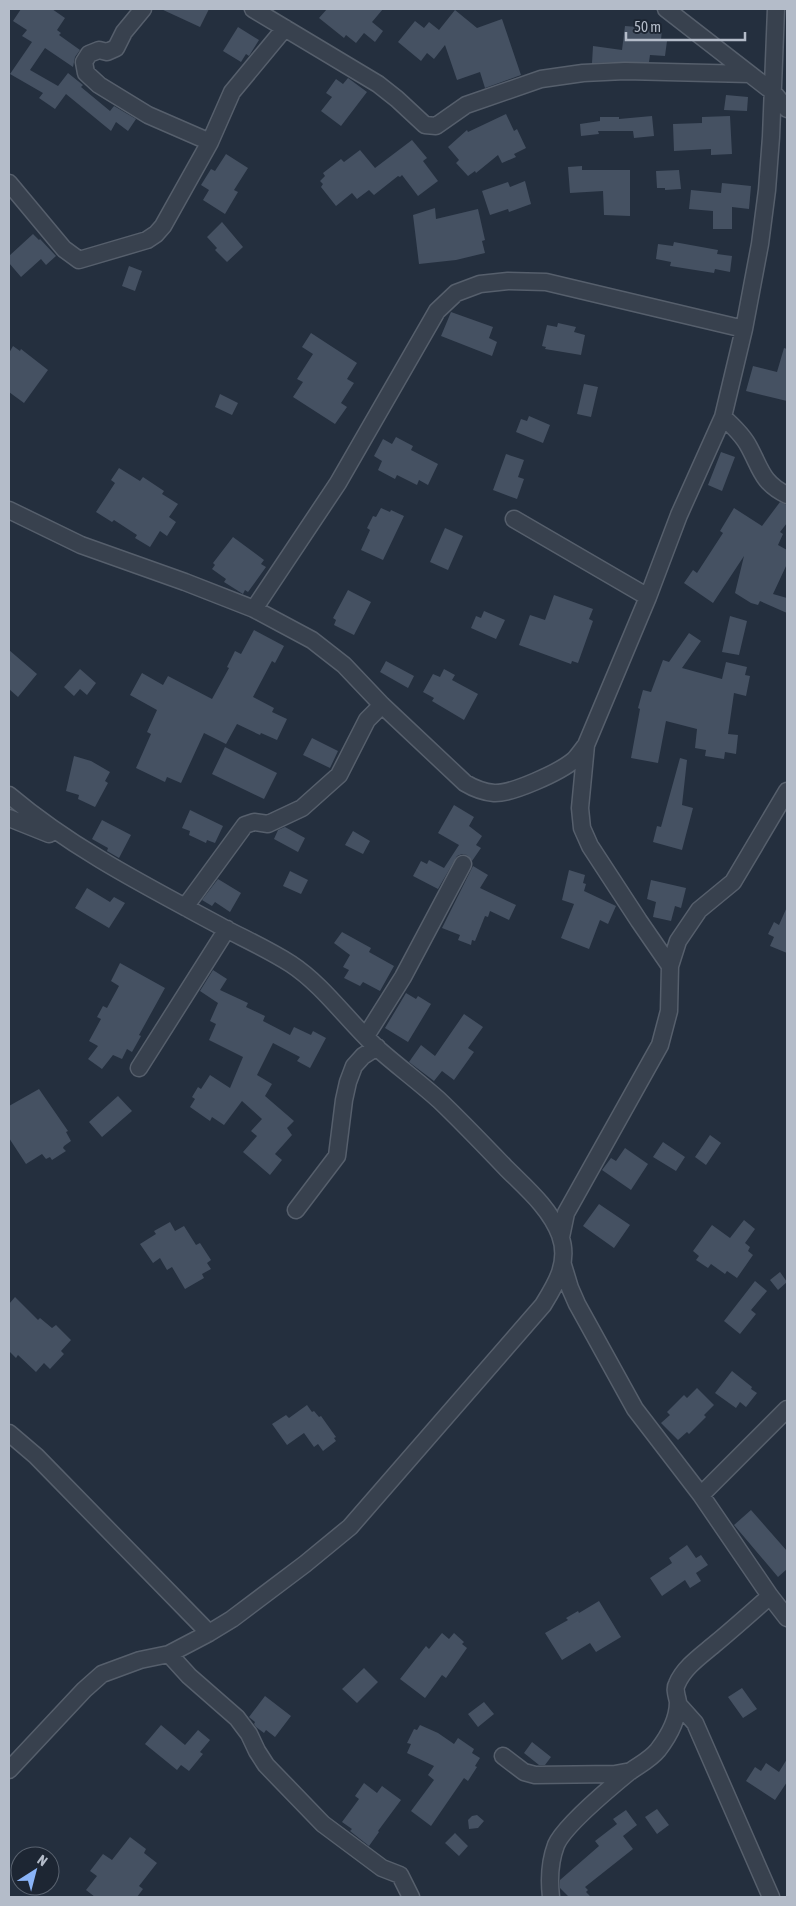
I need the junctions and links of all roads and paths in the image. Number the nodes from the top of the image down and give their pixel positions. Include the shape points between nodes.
1 (142, 9) edge
2 (253, 9) edge
3 (666, 9) edge
4 (776, 9) edge
5 (284, 28) junction
6 (750, 74) junction
7 (773, 92) junction
8 (787, 109) edge
9 (210, 142) junction
10 (9, 183) edge
11 (744, 329) junction
12 (723, 417) junction
13 (787, 495) edge
14 (9, 510) edge
15 (514, 519) dead end
16 (648, 597) junction
17 (254, 610) junction
18 (382, 705) junction
19 (586, 745) junction
20 (787, 791) edge
21 (9, 795) edge
22 (9, 818) edge
23 (70, 842) junction
24 (463, 864) dead end
25 (186, 907) junction
26 (227, 929) junction
27 (670, 966) junction
28 (371, 1042) junction
29 (139, 1068) dead end
30 (296, 1210) dead end
31 (561, 1237) junction
32 (563, 1265) junction
33 (787, 1409) edge
34 (9, 1433) edge
35 (701, 1495) junction
36 (770, 1596) junction
37 (787, 1618) edge
38 (209, 1633) junction
39 (169, 1654) junction
40 (678, 1704) junction
41 (503, 1756) dead end
42 (9, 1770) edge
43 (630, 1771) junction
44 (411, 1897) edge
45 (551, 1897) edge
46 (771, 1897) edge

1 - 9 street via 116,48 90,54 84,62 86,73 99,85 148,115
2 - 5 street
3 - 6 street
4 - 7 street
5 - 6 street via 378,84 430,126 436,126 466,105 541,80 583,73
5 - 9 street via 232,92
6 - 7 street
7 - 8 street
7 - 11 street via 767,190
9 - 10 street via 156,234 147,240 79,260 64,250
11 - 12 street
11 - 17 street via 546,282 480,284 456,293 437,310 338,483
12 - 13 street via 748,446 764,479
12 - 16 street via 679,515
14 - 17 street via 81,546 186,582
15 - 16 street
16 - 19 street
17 - 18 street via 330,652
18 - 19 street via 465,783 477,790 510,791 558,771 575,760
18 - 25 street via 367,720 339,775 302,808 268,824 254,822 245,825
19 - 27 street via 580,808 582,828 590,846
20 - 27 street via 733,882 699,910 678,941
21 - 23 street
22 - 23 street
23 - 25 street
24 - 28 street
25 - 26 street
26 - 28 street via 292,964
26 - 29 street
27 - 31 street via 669,1011 660,1044 566,1213
28 - 30 street via 354,1066 348,1082 337,1156
28 - 31 street via 440,1101 533,1195 549,1214
31 - 32 street
32 - 35 street via 577,1304 634,1409
32 - 38 street via 543,1306 350,1527 232,1620
33 - 35 street
34 - 38 street via 36,1456
35 - 36 street
36 - 37 street
36 - 40 street via 686,1669 676,1686
38 - 39 street
39 - 42 street via 140,1660 102,1674
39 - 44 street via 189,1676 238,1718 266,1765 323,1824 382,1868 400,1875
40 - 43 street via 674,1722 657,1752
40 - 46 street via 695,1724
41 - 43 street via 524,1772 535,1775
43 - 45 street via 569,1827 557,1844 551,1864

